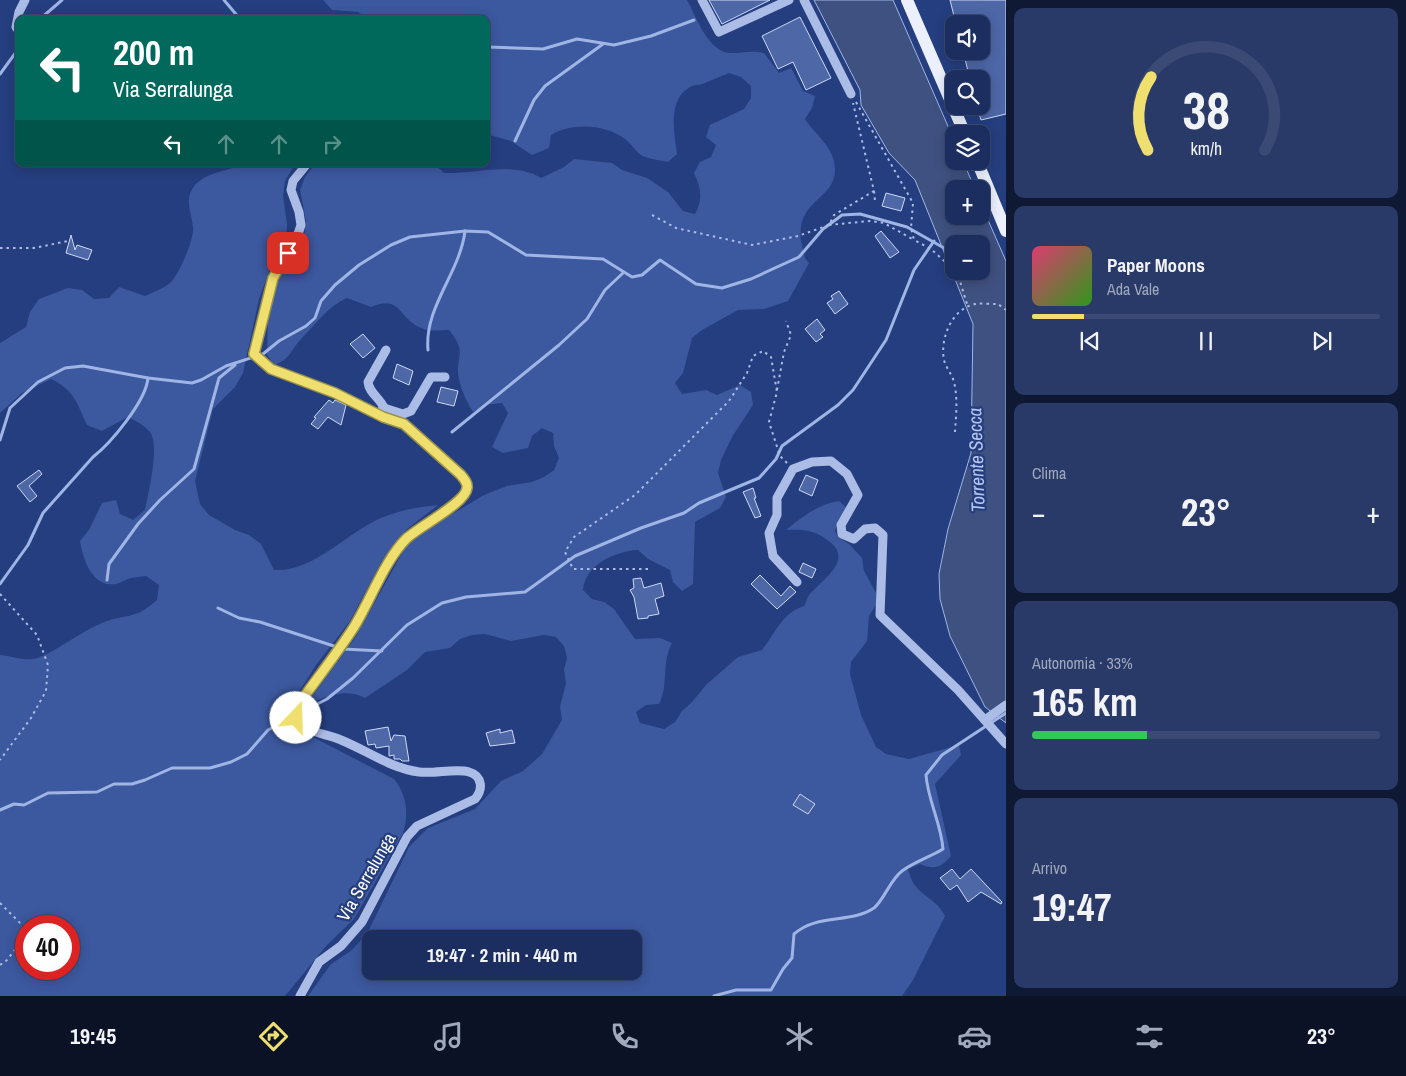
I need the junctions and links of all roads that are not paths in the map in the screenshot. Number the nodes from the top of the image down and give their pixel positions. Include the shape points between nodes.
1 (26, 0) edge
2 (702, 0) edge
3 (789, 0) edge
4 (804, 0) edge
5 (907, 0) edge
6 (18, 15) edge
7 (851, 94) road end
8 (961, 125) edge
9 (305, 167) edge
10 (980, 170) edge
11 (1006, 231) edge
12 (386, 350) dead end
13 (445, 377) dead end
14 (384, 408) junction
15 (376, 414) junction
16 (797, 582) dead end
17 (1006, 705) edge
18 (985, 720) junction
19 (1006, 744) edge
20 (300, 996) edge

1 - 6 street
2 - 3 street via 719,32
4 - 7 street
5 - 8 main road
9 - 15 street, Via Serralunga via 293,181 291,190 301,224 296,240 273,278 254,354 271,369 335,393
10 - 11 main road
12 - 14 street via 368,382 368,387
13 - 14 street via 431,377 411,411 403,414
14 - 15 street
15 - 20 street, Via Serralunga via 404,424 461,475 467,490 452,506 407,538 397,551 353,628 296,708 296,718 302,726 342,740 403,769 468,771 476,775 481,793 475,799 417,826 407,837 362,922 341,946 319,962
16 - 18 street via 773,556 769,533 777,514 777,498 793,469 812,462 831,461 847,474 858,495 841,525 842,534 854,539 865,529 875,528 883,535 880,615
17 - 18 street
18 - 19 street

